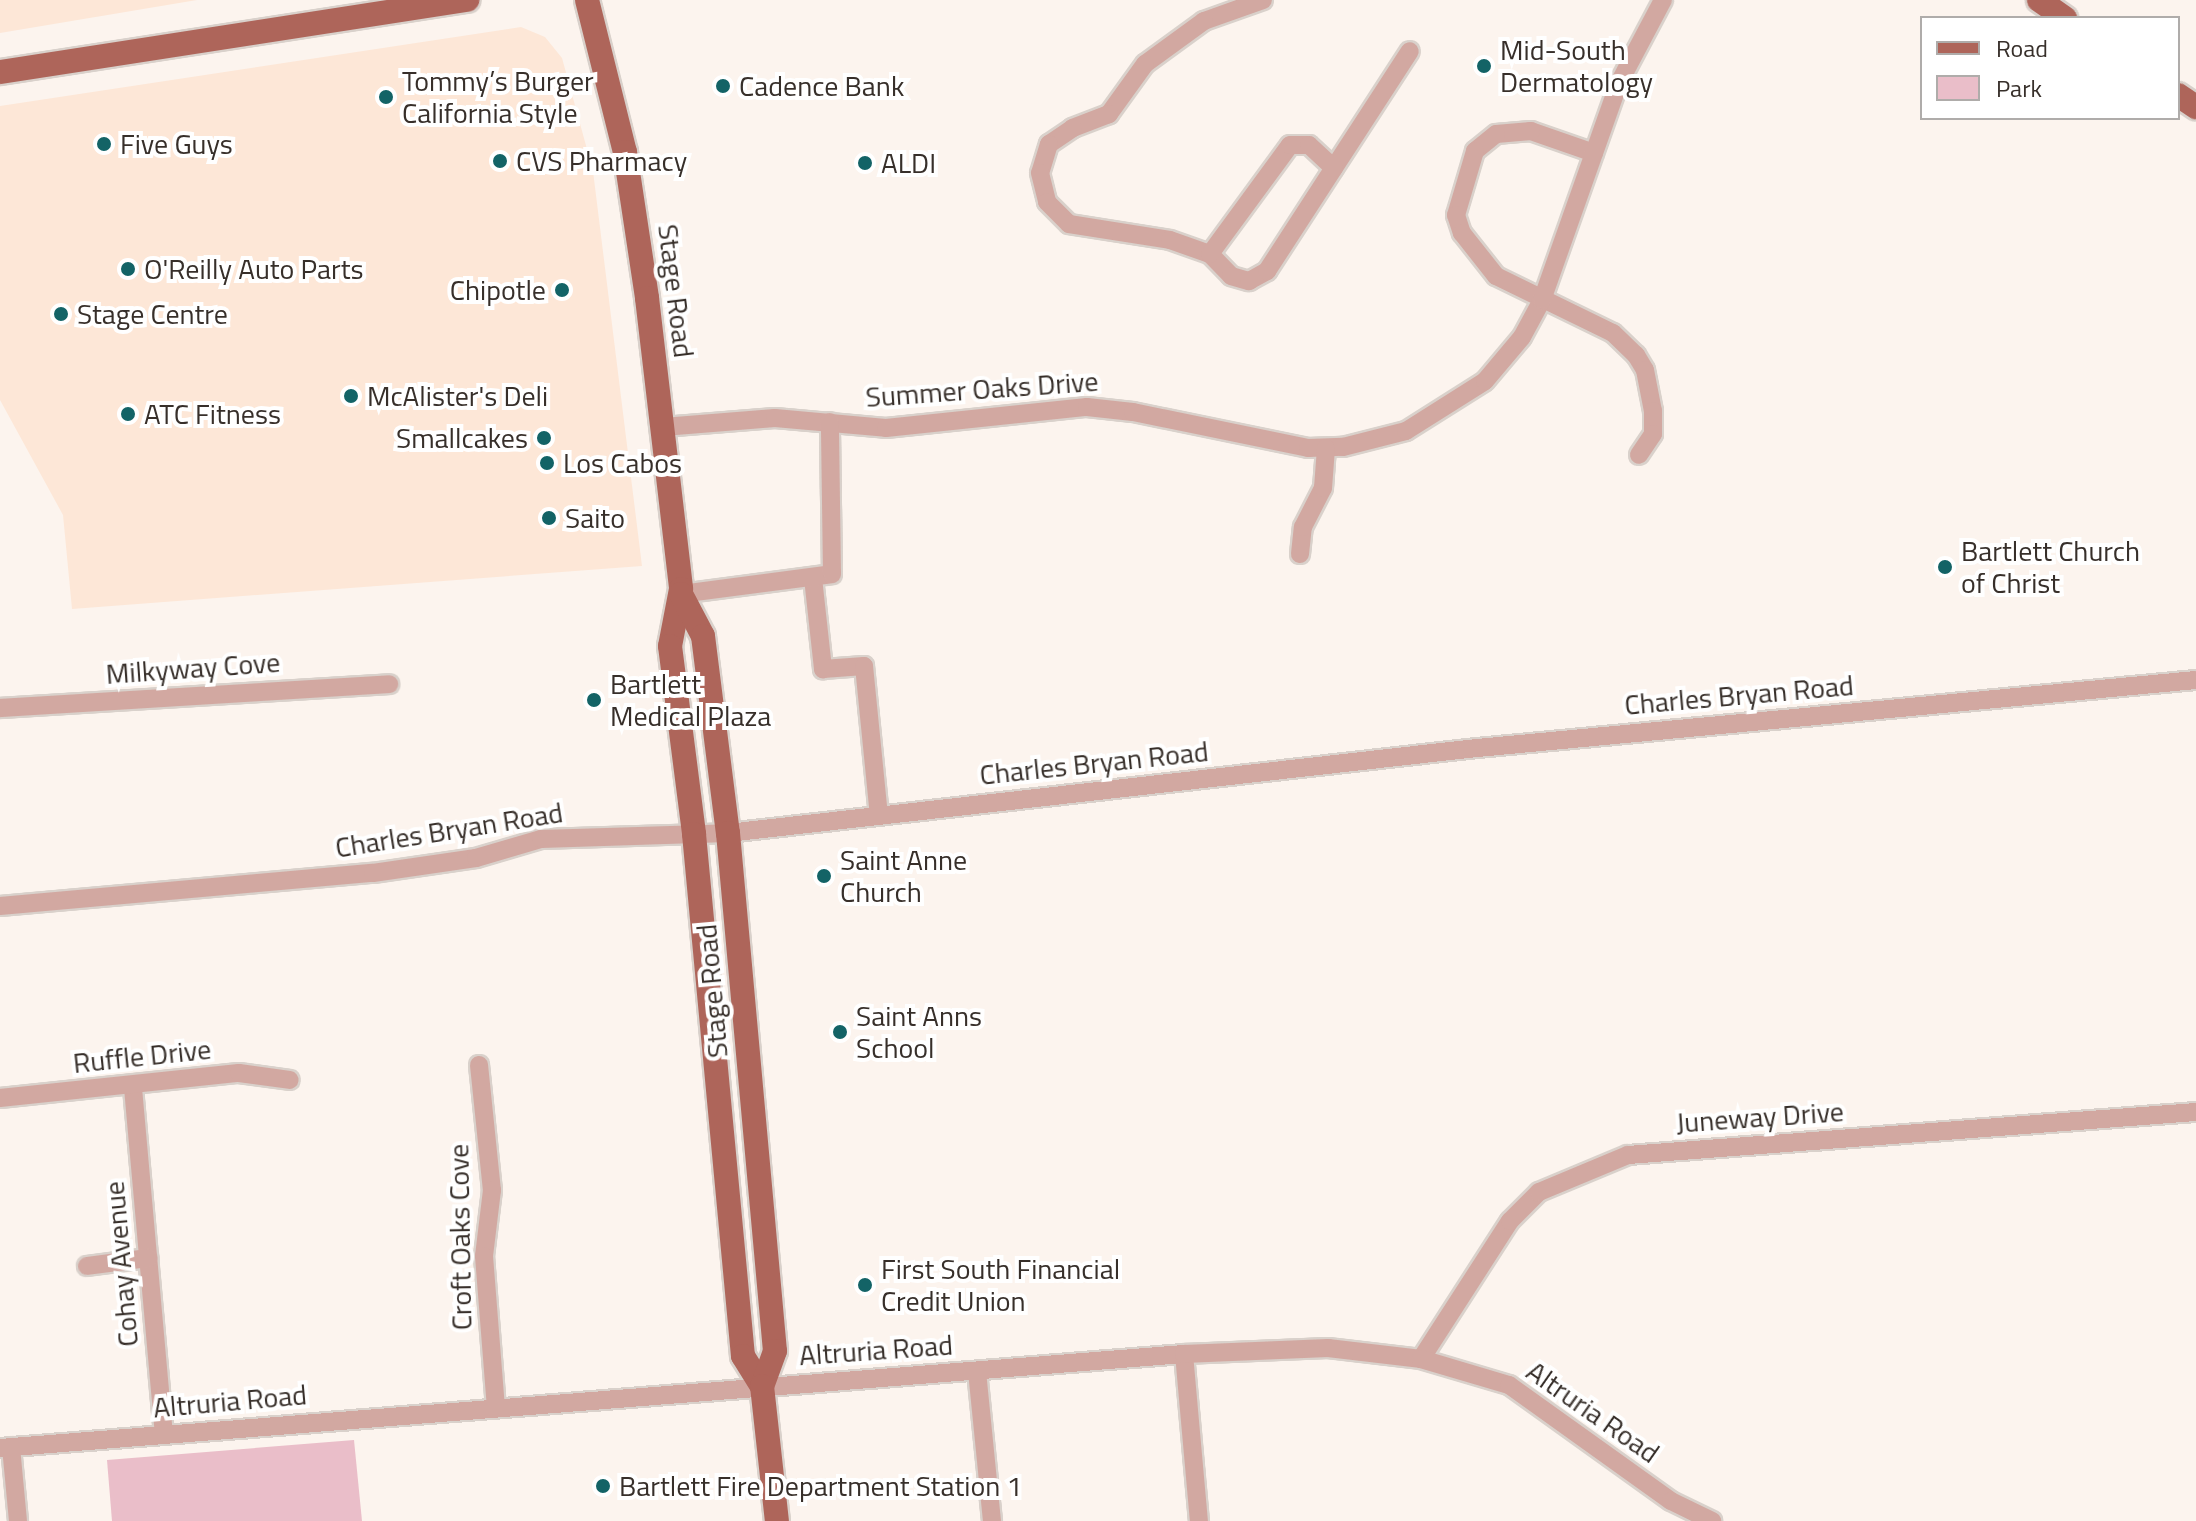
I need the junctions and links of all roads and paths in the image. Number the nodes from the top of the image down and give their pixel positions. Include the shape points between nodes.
1 (467, 0) edge
2 (587, 0) edge
3 (1263, 0) edge
4 (1663, 0) edge
5 (2039, 0) edge
6 (2062, 16) edge
7 (1410, 51) dead end
8 (0, 72) edge
9 (1594, 153) junction
10 (1334, 168) junction
11 (1210, 254) junction
12 (1542, 300) junction
13 (830, 422) junction
14 (663, 427) junction
15 (1326, 448) junction
16 (1639, 455) dead end
17 (1300, 554) dead end
18 (813, 578) junction
19 (681, 594) junction
20 (2196, 680) edge
21 (389, 684) dead end
22 (0, 708) edge
23 (879, 815) junction
24 (728, 833) junction
25 (694, 834) junction
26 (0, 906) edge
27 (479, 1065) dead end
28 (290, 1080) dead end
29 (133, 1088) junction
30 (752, 1095) junction
31 (0, 1098) edge
32 (718, 1098) junction
33 (2196, 1112) edge
34 (148, 1258) junction
35 (87, 1266) dead end
36 (1184, 1354) junction
37 (1421, 1359) junction
38 (977, 1371) junction
39 (762, 1386) junction
40 (496, 1408) junction
41 (164, 1435) junction
42 (6, 1448) edge
43 (18, 1521) edge
44 (777, 1521) edge
45 (992, 1521) edge
46 (1199, 1521) edge
47 (1712, 1521) edge

1 - 8 main road
2 - 14 main road, Stage Road via 627,166
3 - 11 street via 1204,21 1145,64 1109,114 1049,144 1040,173 1047,202 1069,224 1170,240
4 - 9 street, Summer Oaks Drive via 1619,83
5 - 6 main road
7 - 10 street
9 - 12 street, Summer Oaks Drive
9 - 12 street via 1531,131 1500,133 1475,151 1458,196 1456,215 1462,233 1496,276
10 - 11 street via 1309,145 1290,145
10 - 11 street via 1267,271 1249,281 1231,276
12 - 15 street, Summer Oaks Drive via 1502,363 1465,397 1406,431
12 - 16 street via 1613,333 1636,355 1645,370 1653,411 1653,434
13 - 14 street, Summer Oaks Drive via 759,419
13 - 15 street, Summer Oaks Drive via 886,428 1102,408 1278,445
13 - 18 street via 827,467 835,566 832,574
14 - 19 main road, Stage Road
15 - 17 street via 1323,488 1303,527
18 - 19 street
18 - 23 street via 823,669 864,666
19 - 24 main road, Stage Road via 703,636
19 - 25 main road, Stage Road via 670,646
20 - 23 street, Charles Bryan Road via 1467,749
21 - 22 street, Milkyway Cove
23 - 24 street, Charles Bryan Road
24 - 25 street, Charles Bryan Road
24 - 30 main road, Stage Road
25 - 26 street, Charles Bryan Road via 541,839 476,858 373,873
25 - 32 main road, Stage Road
27 - 40 street, Croft Oaks Cove via 492,1190 484,1256
28 - 29 street, Ruffle Drive via 239,1073
29 - 31 street, Ruffle Drive
29 - 34 street, Cohay Avenue
30 - 32 main road
30 - 39 main road, Stage Road via 775,1351
32 - 39 main road, Stage Road via 743,1356
33 - 37 street, Juneway Drive via 1628,1155 1539,1192 1510,1221
34 - 35 street
34 - 41 street, Cohay Avenue
36 - 37 street, Altruria Road via 1328,1348
36 - 38 street, Altruria Road
36 - 46 street
37 - 47 street, Altruria Road via 1509,1385 1671,1501
38 - 39 street, Altruria Road
38 - 45 street
39 - 40 street, Altruria Road
39 - 44 main road, Stage Road
40 - 41 street, Altruria Road
41 - 42 street, Altruria Road
42 - 43 street

